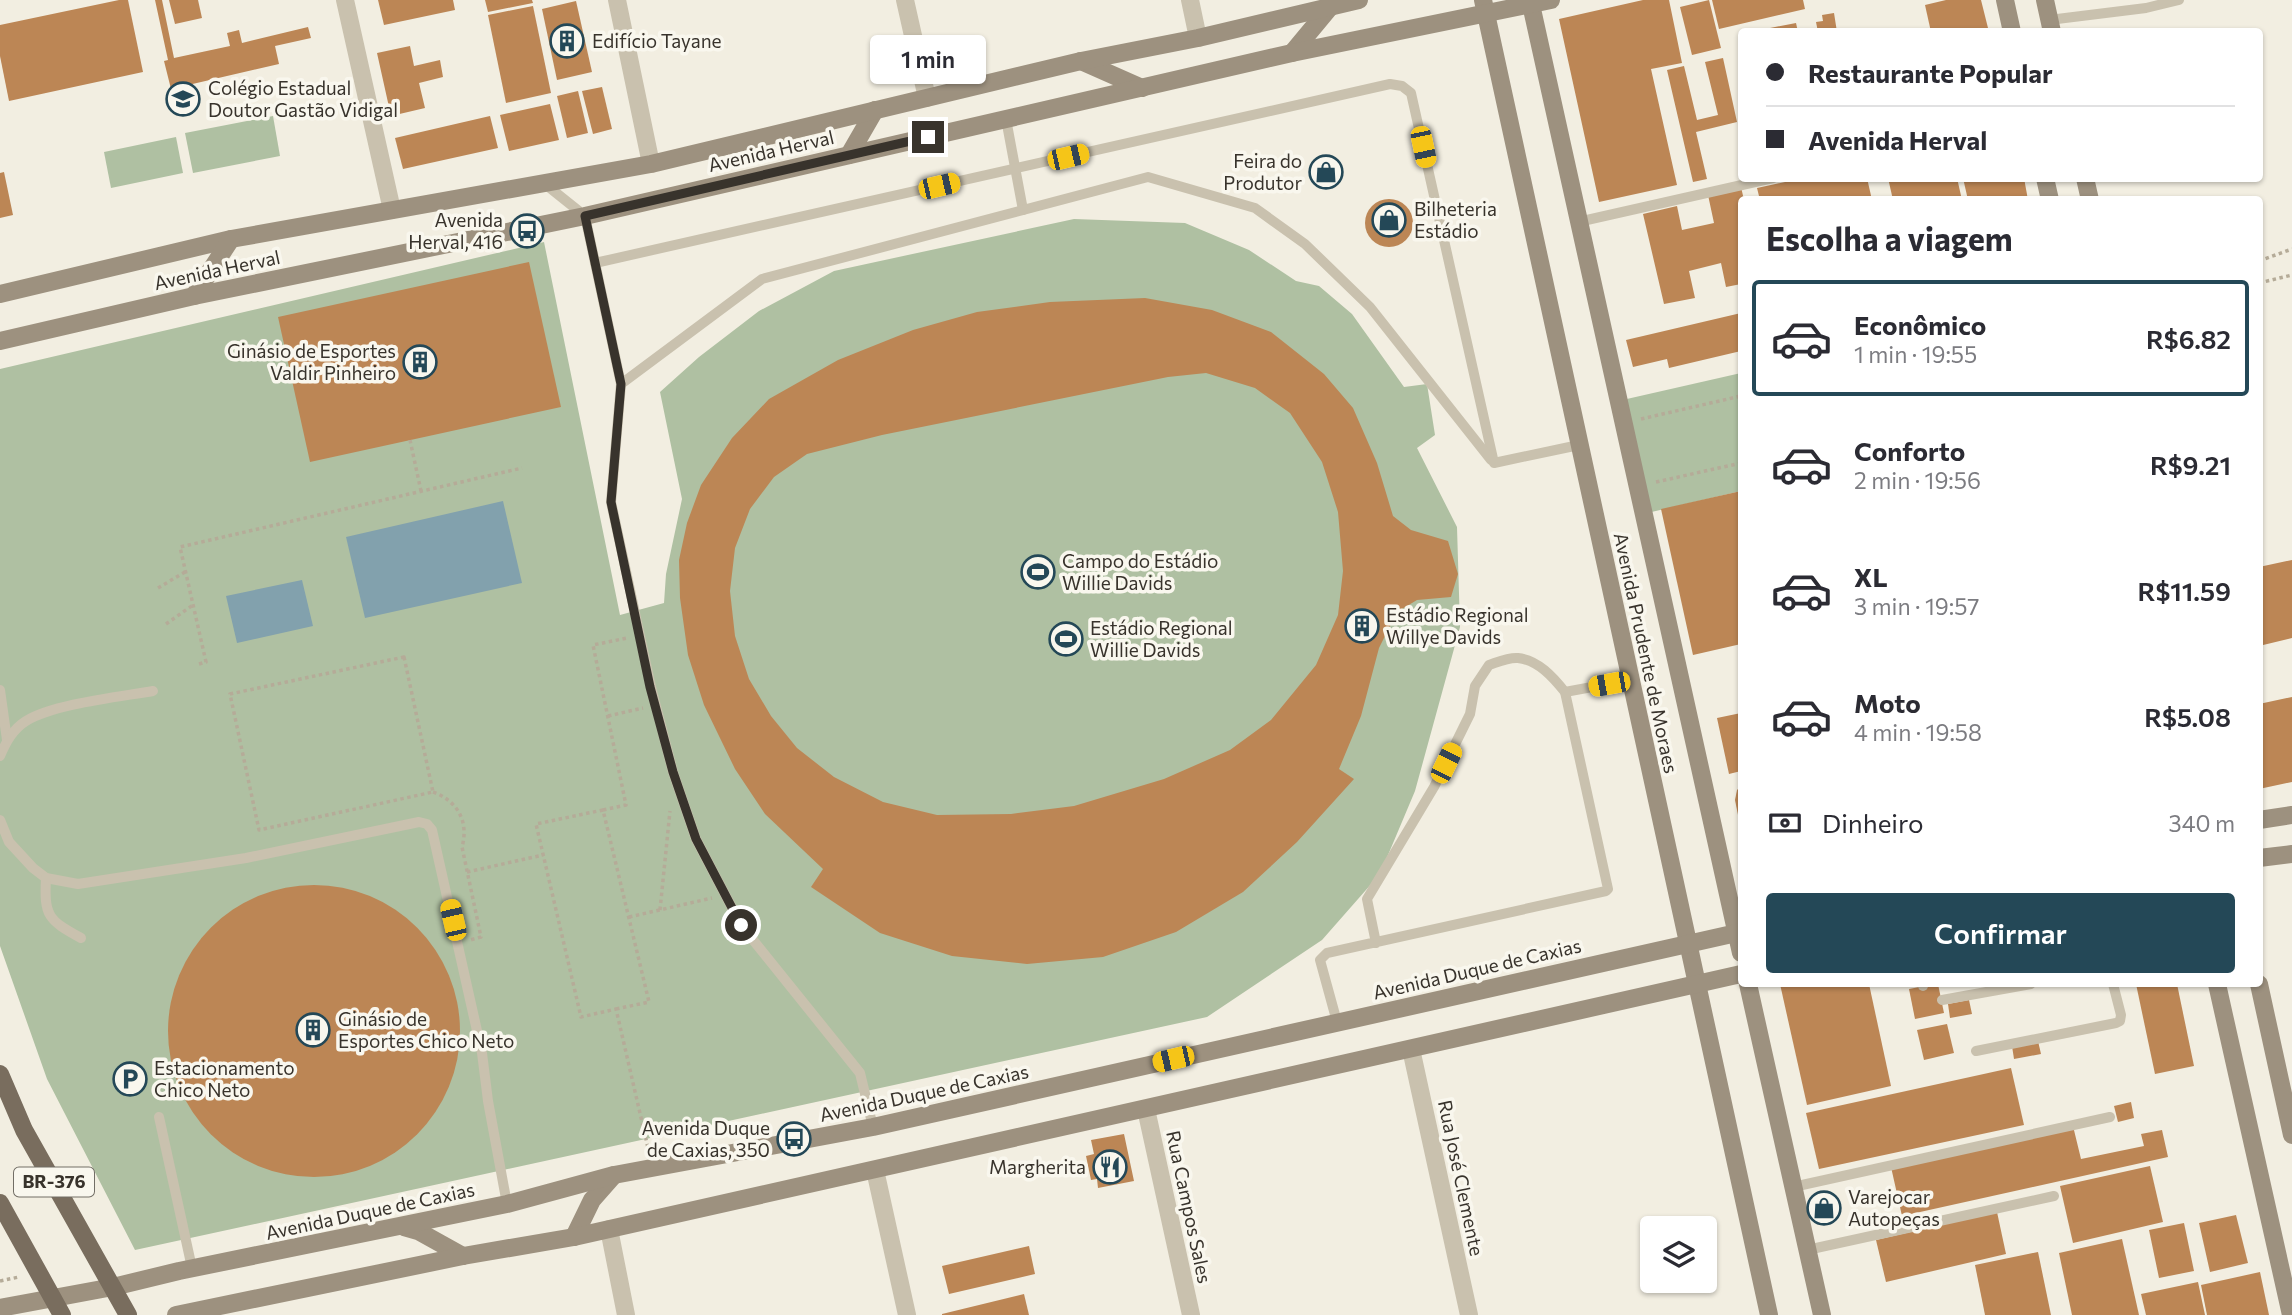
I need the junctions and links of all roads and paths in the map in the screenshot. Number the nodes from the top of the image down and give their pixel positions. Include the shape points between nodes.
1 (345, 0) edge
2 (617, 0) edge
3 (905, 0) edge
4 (1190, 0) edge
5 (1359, 0) edge
6 (1551, 0) edge
7 (2006, 0) edge
8 (2045, 0) edge
9 (2179, 0) edge
10 (1530, 3) edge
11 (1331, 5) junction
12 (1485, 6) edge
13 (2051, 26) edge
14 (2011, 28) edge
15 (1198, 38) junction
16 (1292, 52) junction
17 (1081, 61) junction
18 (1142, 88) junction
19 (927, 98) junction
20 (875, 110) junction
21 (1006, 119) junction
22 (849, 155) junction
23 (651, 164) junction
24 (1014, 169) junction
25 (1755, 182) edge
26 (544, 183) junction
27 (392, 210) junction
28 (1023, 210) junction
29 (585, 216) junction
30 (1577, 222) junction
31 (231, 239) junction
32 (2292, 249) edge
33 (2263, 260) edge
34 (595, 263) junction
35 (2292, 275) edge
36 (2263, 282) edge
37 (0, 294) edge
38 (194, 296) junction
39 (0, 341) edge
40 (621, 384) junction
41 (1738, 397) edge
42 (1623, 423) junction
43 (410, 440) dead end
44 (1579, 446) junction
45 (1494, 463) junction
46 (1738, 464) edge
47 (522, 468) dead end
48 (1636, 486) junction
49 (421, 491) junction
50 (185, 572) junction
51 (158, 588) dead end
52 (193, 606) junction
53 (166, 624) dead end
54 (640, 635) junction
55 (198, 664) dead end
56 (1630, 680) junction
57 (0, 691) edge
58 (153, 691) dead end
59 (1565, 692) junction
60 (656, 706) junction
61 (608, 716) junction
62 (7, 740) junction
63 (0, 755) edge
64 (673, 772) junction
65 (433, 792) junction
66 (603, 810) junction
67 (2292, 815) edge
68 (2263, 819) edge
69 (0, 820) edge
70 (2292, 854) edge
71 (543, 855) junction
72 (2263, 858) edge
73 (467, 872) junction
74 (46, 877) junction
75 (725, 895) junction
76 (660, 909) junction
77 (629, 917) junction
78 (1738, 929) edge
79 (1738, 933) edge
80 (81, 938) dead end
81 (458, 942) junction
82 (1376, 943) junction
83 (1688, 944) junction
84 (1738, 975) edge
85 (1696, 985) junction
86 (1749, 987) edge
87 (2014, 987) edge
88 (2114, 987) edge
89 (2218, 987) edge
90 (2260, 987) edge
91 (1942, 1000) dead end
92 (617, 1009) junction
93 (1337, 1022) junction
94 (1411, 1049) junction
95 (1976, 1051) dead end
96 (0, 1074) edge
97 (1146, 1109) junction
98 (159, 1117) dead end
99 (2110, 1117) dead end
100 (873, 1127) junction
101 (2292, 1135) edge
102 (652, 1167) junction
103 (875, 1170) junction
104 (614, 1175) junction
105 (1793, 1187) junction
106 (2054, 1196) dead end
107 (0, 1203) edge
108 (507, 1204) junction
109 (403, 1226) junction
110 (609, 1229) junction
111 (574, 1237) junction
112 (1807, 1250) junction
113 (463, 1256) junction
114 (192, 1268) junction
115 (113, 1287) junction
116 (52, 1299) junction
117 (0, 1308) edge
118 (62, 1315) edge
119 (128, 1315) edge
120 (176, 1315) edge
121 (626, 1315) edge
122 (907, 1315) edge
123 (1191, 1315) edge
124 (1469, 1315) edge
125 (1769, 1315) edge
126 (1822, 1315) edge
127 (2291, 1315) edge

1 - 27 street
2 - 23 street
3 - 19 street
4 - 15 street
5 - 11 main road, Avenida Herval
6 - 10 main road, Avenida Herval
7 - 14 main road
8 - 13 main road
9 - 13 lane
10 - 12 main road, Avenida Herval
10 - 30 main road, Avenida Prudente de Moraes
11 - 15 main road, Avenida Herval
11 - 16 main road
12 - 16 main road, Avenida Herval
12 - 44 main road, Avenida Prudente de Moraes
15 - 17 main road, Avenida Herval
16 - 18 main road, Avenida Herval
17 - 18 main road
17 - 19 main road, Avenida Herval
18 - 21 main road, Avenida Herval
19 - 20 main road, Avenida Herval
20 - 22 main road
20 - 23 main road, Avenida Herval
21 - 22 main road, Avenida Herval
21 - 24 lane
22 - 29 main road, Avenida Herval
23 - 26 main road, Avenida Herval
24 - 28 lane
24 - 34 lane
24 - 45 lane via 1390,84 1402,86 1411,93
25 - 30 lane
26 - 27 main road, Avenida Herval
26 - 29 lane
27 - 31 main road, Avenida Herval
28 - 40 lane via 762,278
28 - 45 lane via 1148,177 1255,208 1305,244 1370,307
29 - 34 lane
29 - 38 main road, Avenida Herval
30 - 42 main road, Avenida Prudente de Moraes
31 - 37 main road, Avenida Herval
31 - 38 main road
32 - 33 path
34 - 40 lane
35 - 36 path
38 - 39 main road, Avenida Herval
40 - 54 lane via 611,502
41 - 42 path
42 - 48 main road, Avenida Prudente de Moraes
43 - 49 path
44 - 45 lane
44 - 56 main road, Avenida Prudente de Moraes
46 - 48 path
47 - 49 path
48 - 78 main road, Avenida Prudente de Moraes
49 - 50 path via 180,547
50 - 51 path
50 - 52 path
52 - 53 path
52 - 55 path via 206,662
54 - 60 lane
54 - 61 path via 593,645
56 - 59 lane
56 - 83 main road, Avenida Prudente de Moraes
57 - 62 lane
58 - 62 lane via 45,712 24,722
59 - 82 lane via 1535,663 1516,657 1489,664 1475,686 1470,714 1434,787 1369,894 1367,905
59 - 82 lane via 1608,889
60 - 61 path
60 - 64 lane
61 - 66 path via 626,805
62 - 63 lane
64 - 75 lane via 696,839
64 - 76 path
65 - 65 path via 404,657 230,694 259,830
65 - 73 path via 454,804 463,820
66 - 71 path via 536,824
66 - 77 path
67 - 68 main road
69 - 74 lane via 20,856
70 - 72 main road
71 - 73 path
71 - 92 path via 581,1017
73 - 81 path via 481,937
74 - 80 lane via 45,898 55,924
74 - 81 lane via 78,884 246,859 419,822 432,830
75 - 76 path
75 - 100 lane via 741,925 860,1073
76 - 77 path
77 - 92 path via 649,1002
79 - 83 main road, Avenida Duque de Caxias
81 - 108 lane
82 - 93 lane via 1327,953 1320,960
83 - 85 main road, Avenida Prudente de Moraes
83 - 93 main road, Avenida Duque de Caxias
84 - 85 main road
85 - 94 main road
85 - 125 main road, Avenida Prudente de Moraes
86 - 105 main road
87 - 91 lane
88 - 95 lane via 2121,1015 2116,1023
89 - 127 main road
90 - 101 main road
92 - 102 path
93 - 100 main road, Avenida Duque de Caxias
94 - 97 main road
94 - 124 street, Rua José Clemente
96 - 115 main road, BR-376 via 24,1130
97 - 103 main road
97 - 123 street, Rua Campos Sales
98 - 114 lane
99 - 105 lane
100 - 102 main road, Avenida Duque de Caxias
102 - 104 main road, Avenida Duque de Caxias
103 - 110 main road
103 - 122 street
104 - 108 main road, Avenida Duque de Caxias
104 - 111 main road via 592,1200
105 - 112 main road
106 - 112 lane
107 - 116 main road, BR-376
108 - 109 main road, Avenida Duque de Caxias
109 - 113 main road
109 - 114 main road, Avenida Duque de Caxias
110 - 111 main road
110 - 121 street
111 - 113 main road
112 - 126 main road
113 - 120 main road
114 - 115 main road, Avenida Duque de Caxias
115 - 116 main road, Avenida Duque de Caxias
115 - 119 main road
116 - 117 main road, Avenida Duque de Caxias
116 - 118 main road

